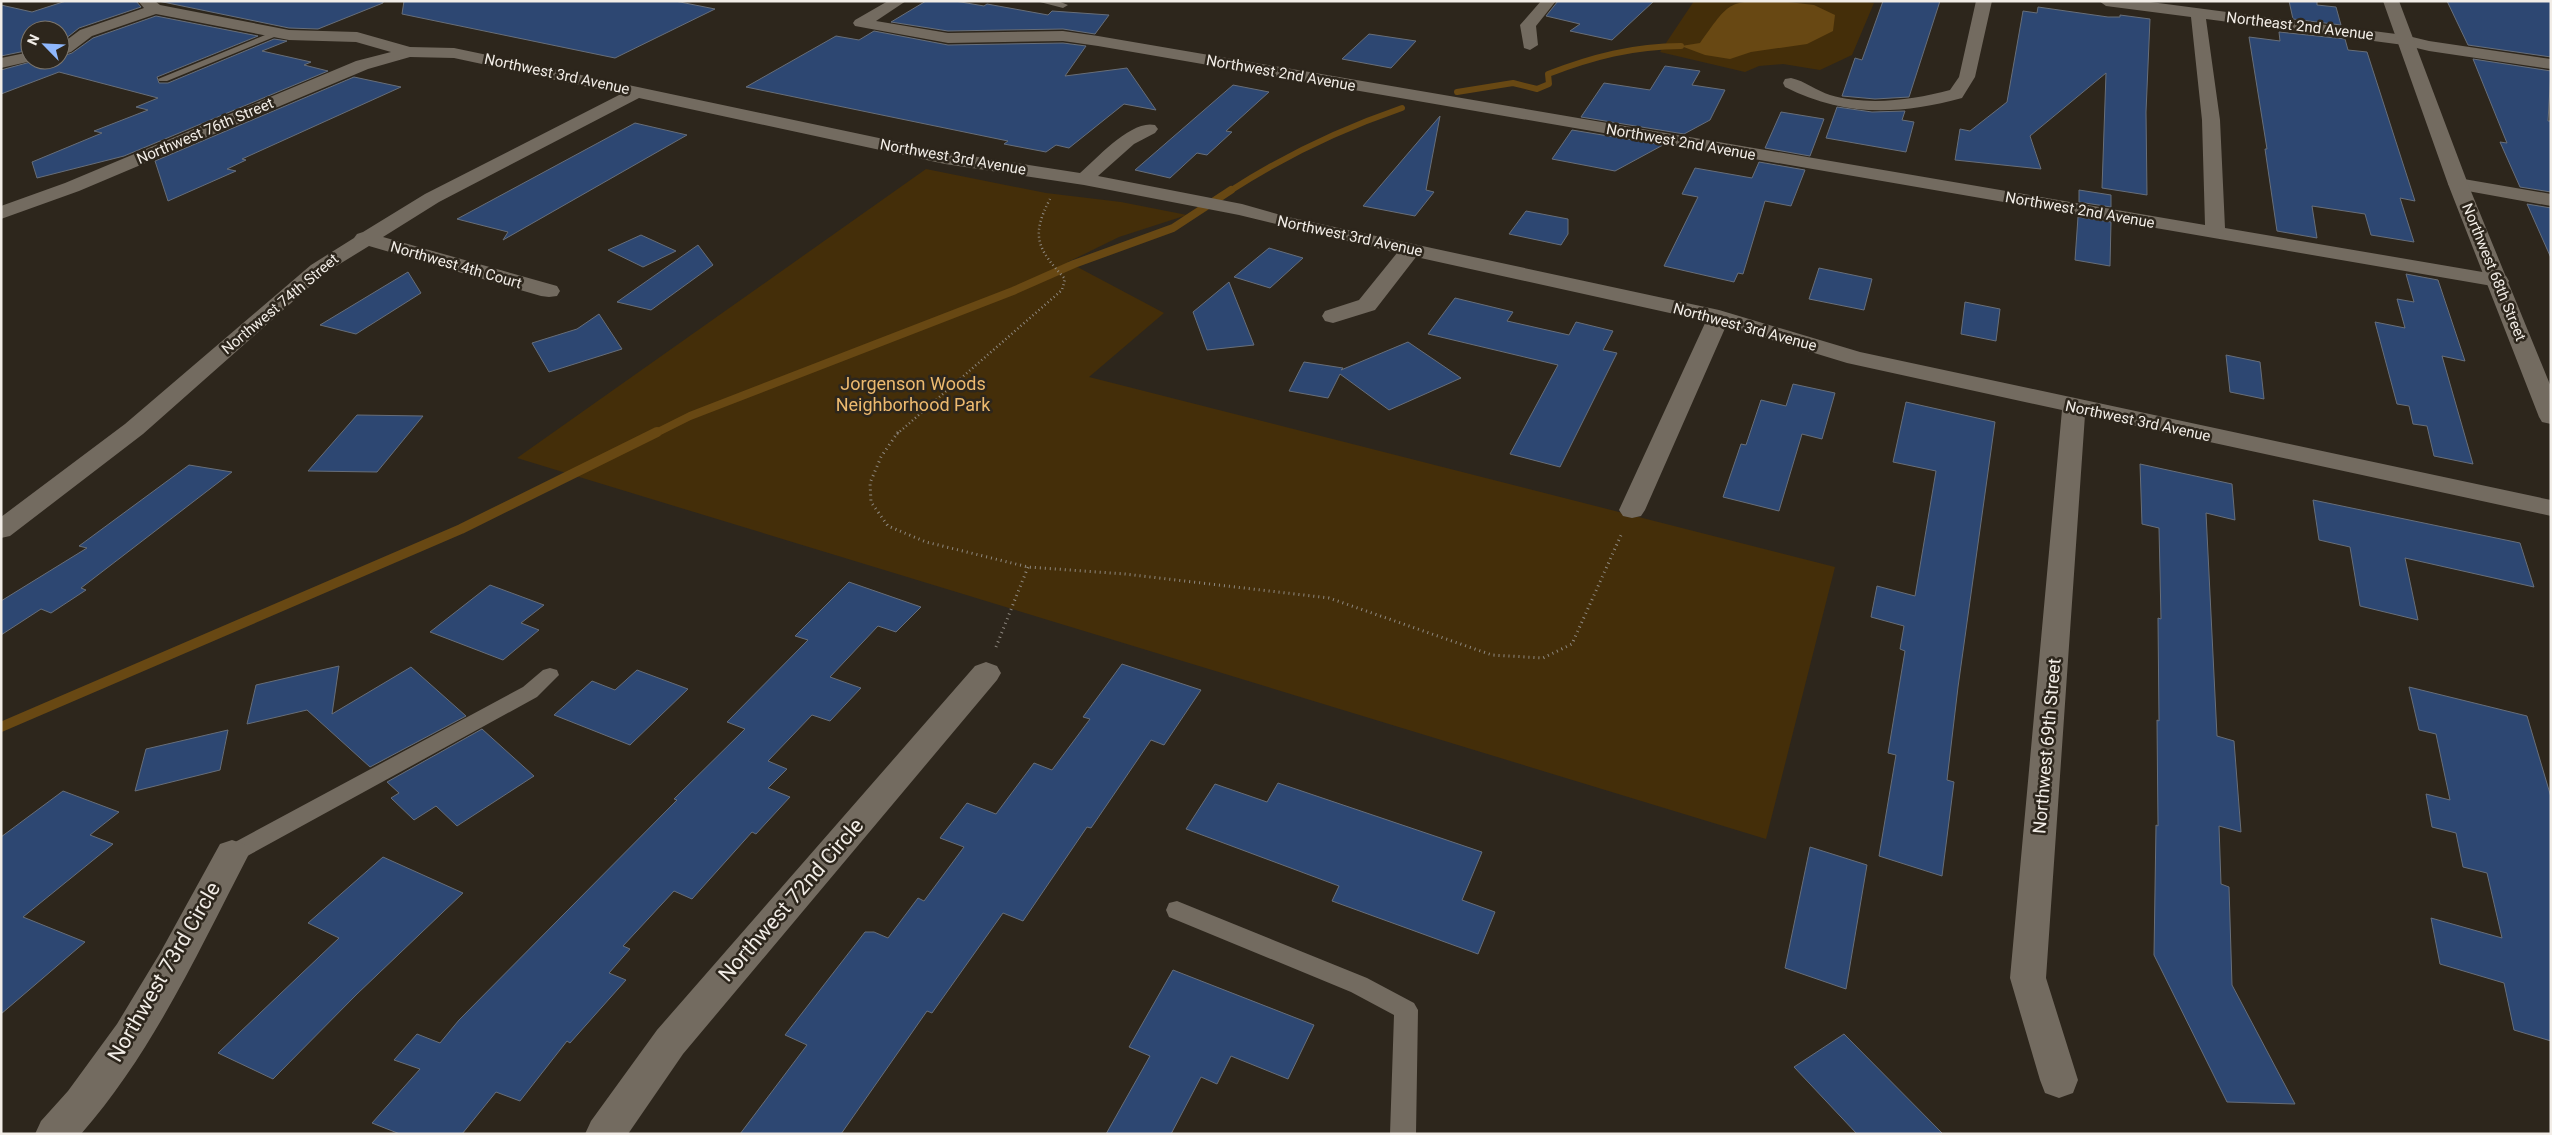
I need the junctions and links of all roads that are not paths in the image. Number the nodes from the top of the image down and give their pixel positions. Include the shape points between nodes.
1 (899, 1) edge
2 (1041, 1) edge
3 (1549, 1) edge
4 (1984, 1) edge
5 (2106, 1) edge
6 (2391, 1) edge
7 (150, 5) edge
8 (1063, 5) dead end
9 (2198, 13) junction
10 (279, 33) junction
11 (2404, 40) junction
12 (70, 45) edge
13 (1530, 46) dead end
14 (409, 52) junction
15 (2411, 56) junction
16 (20, 59) edge
17 (1, 63) edge
18 (2551, 64) edge
19 (2551, 78) edge
20 (163, 79) dead end
21 (1791, 83) dead end
22 (639, 91) junction
23 (1149, 129) dead end
24 (1075, 177) junction
25 (2458, 184) junction
26 (2551, 200) edge
27 (1, 213) edge
28 (2215, 233) junction
29 (364, 238) junction
30 (1411, 249) junction
31 (2498, 281) junction
32 (549, 291) dead end
33 (1333, 316) dead end
34 (1719, 317) junction
35 (2074, 407) junction
36 (2551, 417) edge
37 (2551, 508) edge
38 (1632, 510) road end
39 (1, 530) edge
40 (986, 673) road end
41 (550, 674) dead end
42 (232, 854) joint
43 (1177, 910) dead end
44 (2058, 1080) dead end
45 (55, 1134) edge
46 (605, 1134) edge
47 (1403, 1134) edge

1 - 28 street, Northwest 2nd Avenue via 861,23 948,38 1064,36 1098,40
2 - 8 lane
3 - 13 street via 1528,25
4 - 21 street via 1967,77 1956,94 1935,100 1864,104 1830,100
5 - 9 street, Northeast 2nd Avenue
6 - 11 street, Northwest 68th Street
7 - 10 street, Northwest 3rd Avenue
7 - 12 street via 86,33
9 - 11 street, Northeast 2nd Avenue
9 - 28 street via 2211,120
10 - 14 street, Northwest 3rd Avenue via 357,37
10 - 20 lane
11 - 15 street, Northwest 68th Street
11 - 18 street, Northeast 2nd Avenue
14 - 22 street, Northwest 3rd Avenue via 454,53
14 - 27 street, Northwest 76th Street via 362,65 72,187
15 - 19 street
15 - 25 street, Northwest 68th Street
16 - 17 street
22 - 24 street, Northwest 3rd Avenue via 946,158
22 - 29 street, Northwest 74th Street via 432,198
23 - 24 street
24 - 30 street, Northwest 3rd Avenue via 1242,210
25 - 26 street
25 - 31 street, Northwest 68th Street
28 - 31 street, Northwest 2nd Avenue
29 - 32 street, Northwest 4th Court
29 - 39 street, Northwest 74th Street via 318,269 134,429
30 - 33 street via 1367,305
30 - 34 street, Northwest 3rd Avenue
31 - 36 street, Northwest 68th Street
34 - 35 street, Northwest 3rd Avenue via 1855,358
34 - 38 street
35 - 37 street, Northwest 3rd Avenue
35 - 44 street, Northwest 69th Street via 2028,978
40 - 46 street, Northwest 72nd Circle via 670,1042
41 - 42 lane via 530,692
42 - 45 street, Northwest 73rd Circle via 132,1035 74,1115
43 - 47 lane via 1359,985 1406,1010

